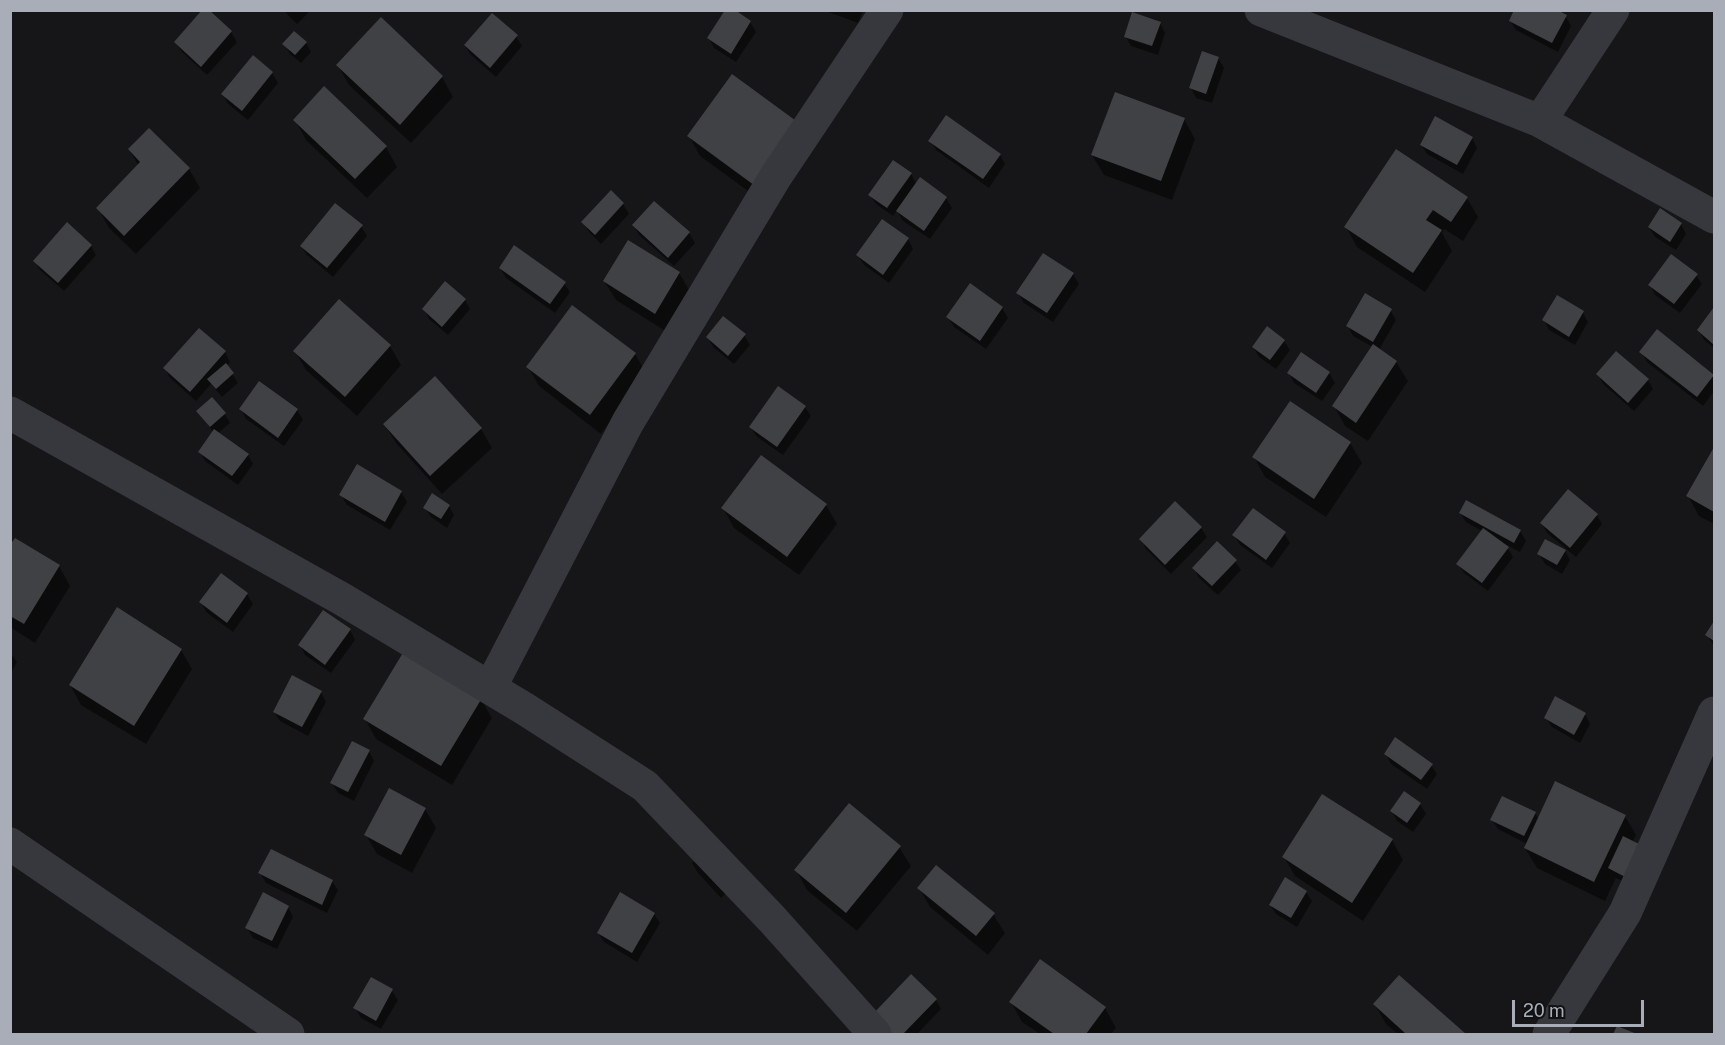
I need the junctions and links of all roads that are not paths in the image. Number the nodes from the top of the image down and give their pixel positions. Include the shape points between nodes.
1 (887, 10) edge
2 (1262, 10) edge
3 (1613, 10) edge
4 (1540, 121) junction
5 (1714, 217) edge
6 (10, 413) edge
7 (490, 688) junction
8 (1714, 713) edge
9 (10, 844) edge
10 (288, 1035) edge
11 (875, 1035) edge
12 (1550, 1035) edge

1 - 7 street via 776,176 628,422
2 - 4 street
3 - 4 street
4 - 5 street
6 - 7 street via 342,599
7 - 11 street via 645,786 772,919
8 - 12 street via 1625,913
9 - 10 street

